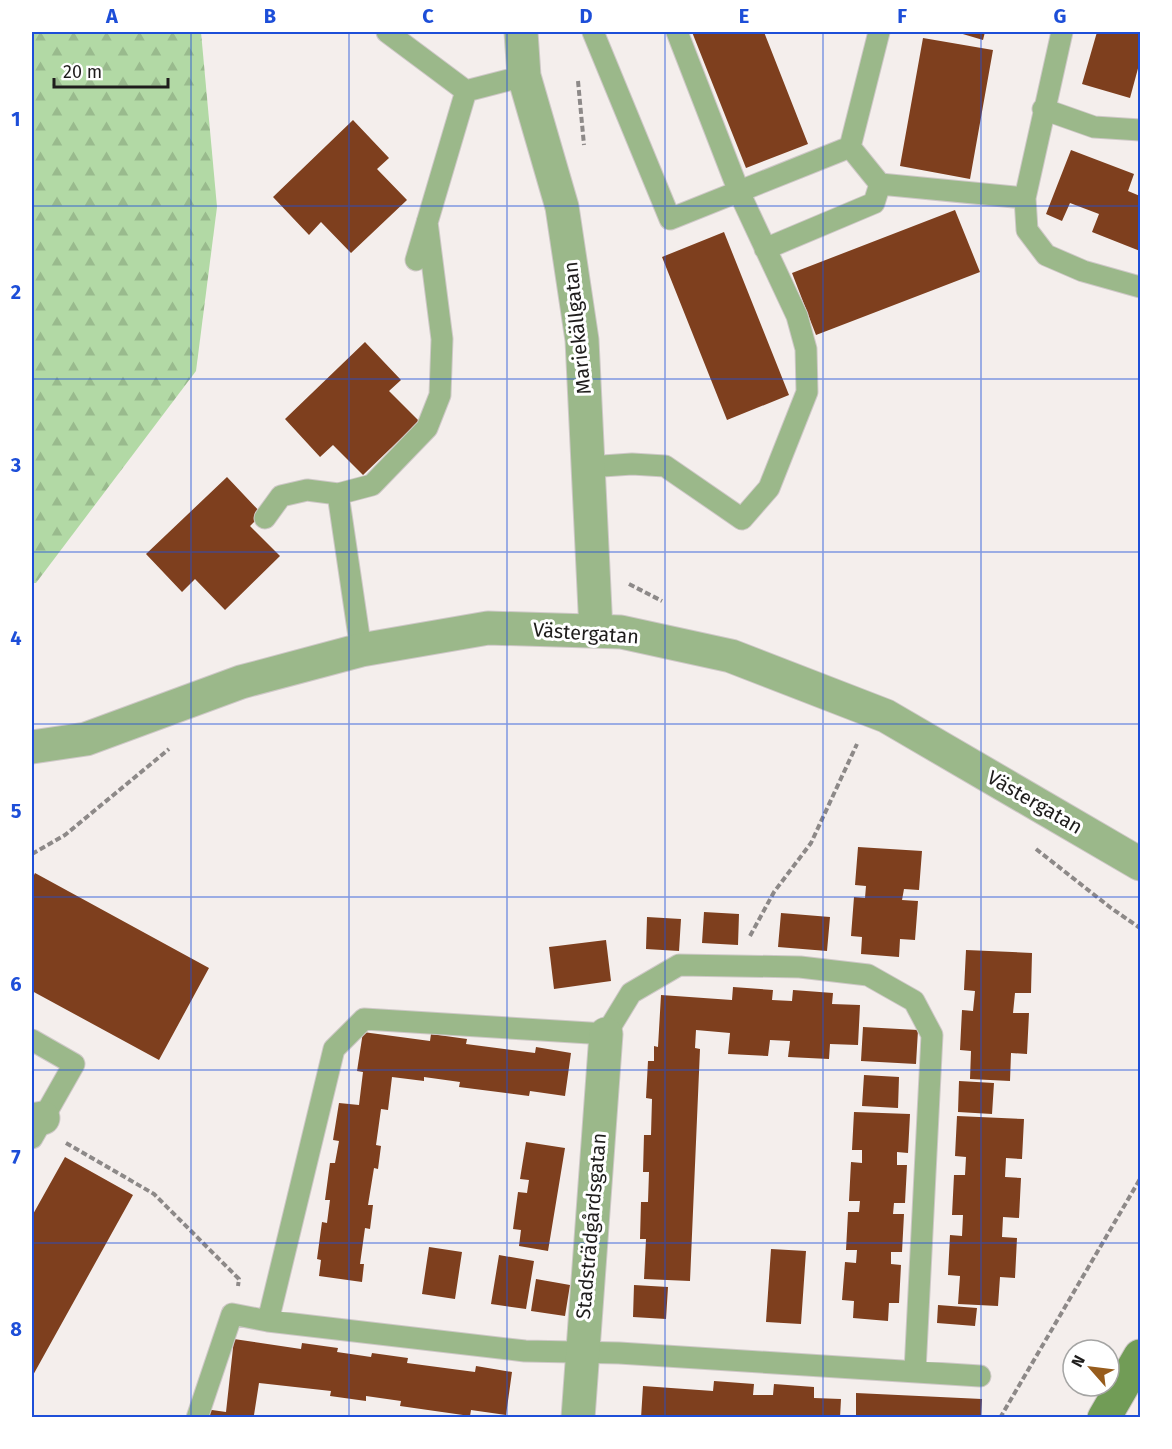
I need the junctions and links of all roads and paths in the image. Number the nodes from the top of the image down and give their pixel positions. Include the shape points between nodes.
1 (387, 32) edge
2 (521, 32) edge
3 (593, 32) edge
4 (677, 32) edge
5 (879, 32) edge
6 (1062, 32) edge
7 (524, 76) junction
8 (466, 91) junction
9 (1043, 109) junction
10 (1140, 130) edge
11 (850, 147) junction
12 (880, 184) junction
13 (739, 192) junction
14 (1025, 198) junction
15 (427, 222) junction
16 (765, 249) junction
17 (416, 260) dead end
18 (1140, 287) edge
19 (588, 467) junction
20 (338, 494) junction
21 (265, 518) dead end
22 (596, 631) junction
23 (361, 650) junction
24 (860, 739) dead end
25 (178, 742) dead end
26 (32, 747) edge
27 (1028, 842) dead end
28 (32, 854) edge
29 (1140, 864) edge
30 (1140, 928) edge
31 (745, 966) junction
32 (606, 1034) junction
33 (32, 1040) edge
34 (35, 1126) edge
35 (1140, 1179) edge
36 (232, 1314) junction
37 (268, 1321) junction
38 (581, 1353) junction
39 (1140, 1356) edge
40 (915, 1371) junction
41 (980, 1376) dead end
42 (197, 1418) edge
43 (578, 1418) edge
44 (1000, 1418) edge
45 (1104, 1418) edge

1 - 8 lane
2 - 7 street, Mariekällgatan
3 - 13 lane via 670,219
4 - 13 lane
5 - 11 lane
6 - 9 lane
7 - 8 lane
7 - 19 street, Mariekällgatan via 562,207 582,340
8 - 15 lane
9 - 10 lane via 1094,127
9 - 14 lane
11 - 12 lane
11 - 13 lane
12 - 14 lane
12 - 16 lane via 874,204
13 - 16 lane
14 - 18 lane via 1027,230 1046,255 1083,272
15 - 17 lane
15 - 20 lane via 442,339 440,395 427,428 372,484
16 - 19 lane via 797,316 806,349 807,392 769,488 742,519 665,466
19 - 22 street, Mariekällgatan
20 - 21 lane via 307,490 281,496
20 - 23 lane
22 - 23 street, Västergatan via 488,628
22 - 29 street, Västergatan via 621,632 732,656 886,716
23 - 26 street, Västergatan via 241,682 86,739
24 - 31 path via 812,843 774,892 752,930
25 - 28 path via 65,835
27 - 30 path
31 - 32 lane via 679,965 631,993
31 - 40 lane via 800,966 868,975 914,1001 932,1035
32 - 37 lane via 364,1019 334,1049
32 - 38 street, Stadsträdgårdsgatan
33 - 34 lane via 74,1064
34 - 36 path via 154,1194 239,1279
35 - 44 path
36 - 37 lane
36 - 42 lane
37 - 38 lane via 525,1351
38 - 40 lane
38 - 43 street, Stadsträdgårdsgatan
39 - 45 main road
40 - 41 lane

